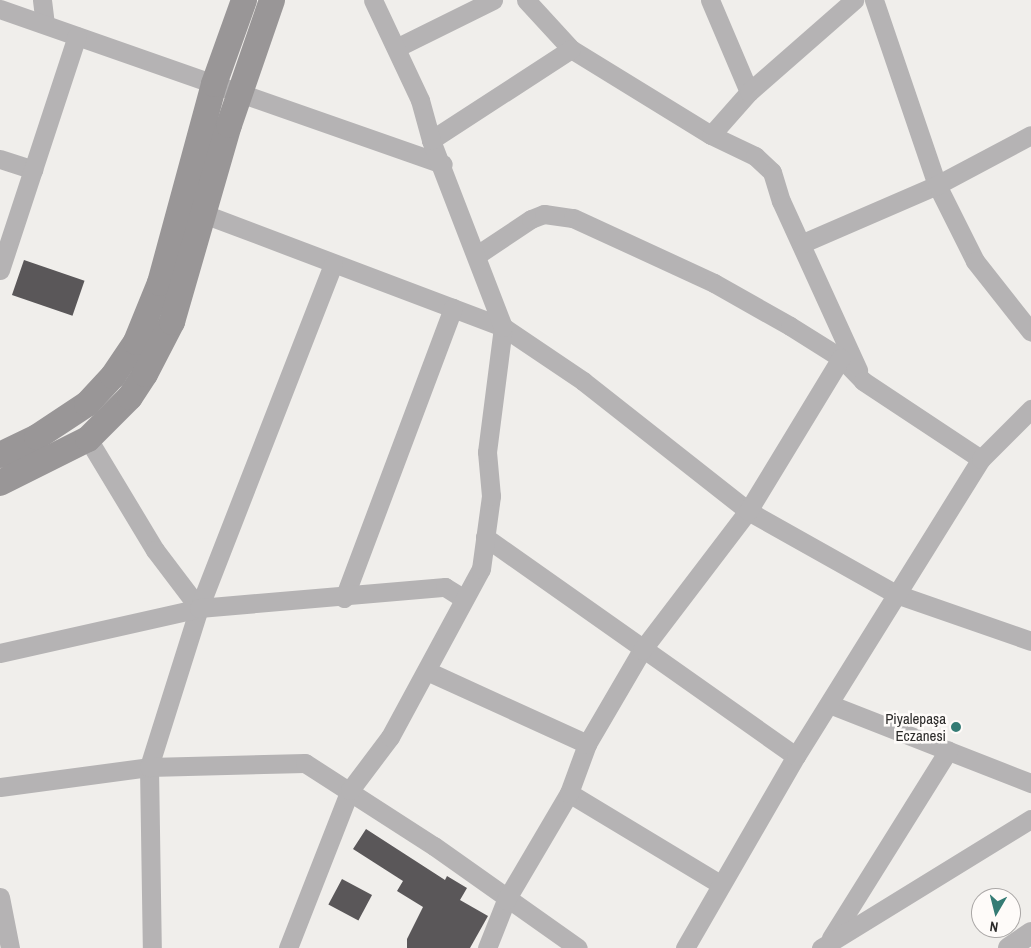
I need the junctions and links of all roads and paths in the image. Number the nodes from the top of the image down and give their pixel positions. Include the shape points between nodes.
1 (42, 0) edge
2 (244, 0) edge
3 (272, 0) edge
4 (373, 0) edge
5 (493, 0) edge
6 (526, 0) edge
7 (710, 0) edge
8 (854, 0) edge
9 (874, 0) edge
10 (0, 9) edge
11 (45, 24) junction
12 (77, 36) junction
13 (398, 47) junction
14 (571, 49) junction
15 (214, 84) junction
16 (750, 92) junction
17 (240, 94) junction
18 (1031, 135) edge
19 (711, 136) junction
20 (431, 140) junction
21 (0, 159) edge
22 (443, 164) junction
23 (33, 170) junction
24 (937, 185) junction
25 (204, 214) junction
26 (803, 243) junction
27 (477, 255) junction
28 (333, 264) junction
29 (0, 270) edge
30 (453, 308) junction
31 (503, 327) junction
32 (1031, 332) edge
33 (841, 358) junction
34 (863, 382) junction
35 (1031, 409) edge
36 (88, 439) junction
37 (0, 455) edge
38 (981, 459) junction
39 (0, 482) edge
40 (748, 510) junction
41 (485, 537) junction
42 (896, 594) junction
43 (344, 598) junction
44 (464, 598) junction
45 (199, 608) junction
46 (1031, 641) edge
47 (642, 650) junction
48 (0, 653) edge
49 (428, 671) junction
50 (829, 704) junction
51 (587, 744) junction
52 (948, 751) junction
53 (796, 756) junction
54 (149, 767) junction
55 (1031, 783) edge
56 (0, 787) edge
57 (350, 790) junction
58 (569, 793) junction
59 (1031, 819) edge
60 (720, 884) junction
61 (0, 897) edge
62 (506, 900) junction
63 (1031, 933) edge
64 (825, 944) edge
65 (293, 946) edge
66 (10, 948) edge
67 (152, 948) edge
68 (487, 948) edge
69 (578, 948) edge
70 (685, 948) edge
71 (1009, 948) edge

1 - 11 street
2 - 15 main road
3 - 17 main road
4 - 13 street
5 - 13 street
6 - 14 street
7 - 16 street
8 - 16 street
9 - 24 street
10 - 11 street
11 - 12 street
12 - 15 street
12 - 23 street
13 - 20 street
14 - 19 street
14 - 20 street
15 - 17 street
15 - 37 main road via 160,283 126,360 79,409
16 - 19 street
17 - 22 street
17 - 25 main road
18 - 24 street
19 - 26 street via 755,156 772,172 780,201
20 - 22 street
21 - 23 street
22 - 27 street
23 - 29 street
24 - 26 street
24 - 32 street via 975,261
25 - 28 street
25 - 36 main road via 161,347 130,397
26 - 34 street
27 - 31 street
27 - 33 street via 531,219 544,214 573,218 714,283
28 - 30 street
28 - 45 street
30 - 31 street
30 - 43 street
31 - 40 street via 583,382
31 - 41 street via 487,452 491,496
33 - 34 street
33 - 40 street
34 - 38 street
35 - 38 street
36 - 39 main road
36 - 45 street via 155,550
38 - 42 street
40 - 42 street
40 - 47 street
41 - 44 street via 481,569
41 - 47 street
42 - 46 street
42 - 50 street
43 - 44 street via 445,587
43 - 45 street
44 - 49 street
45 - 48 street
45 - 54 street
47 - 51 street
47 - 53 street
49 - 51 street
49 - 57 street via 390,736
50 - 52 street
50 - 53 street
51 - 58 street
52 - 55 street
52 - 64 street
53 - 60 street
54 - 56 street
54 - 57 street via 305,763
54 - 67 street
57 - 62 street
57 - 65 street
58 - 60 street
58 - 62 street
59 - 64 street
60 - 70 street
61 - 66 street
62 - 68 street
62 - 69 street
63 - 71 street

